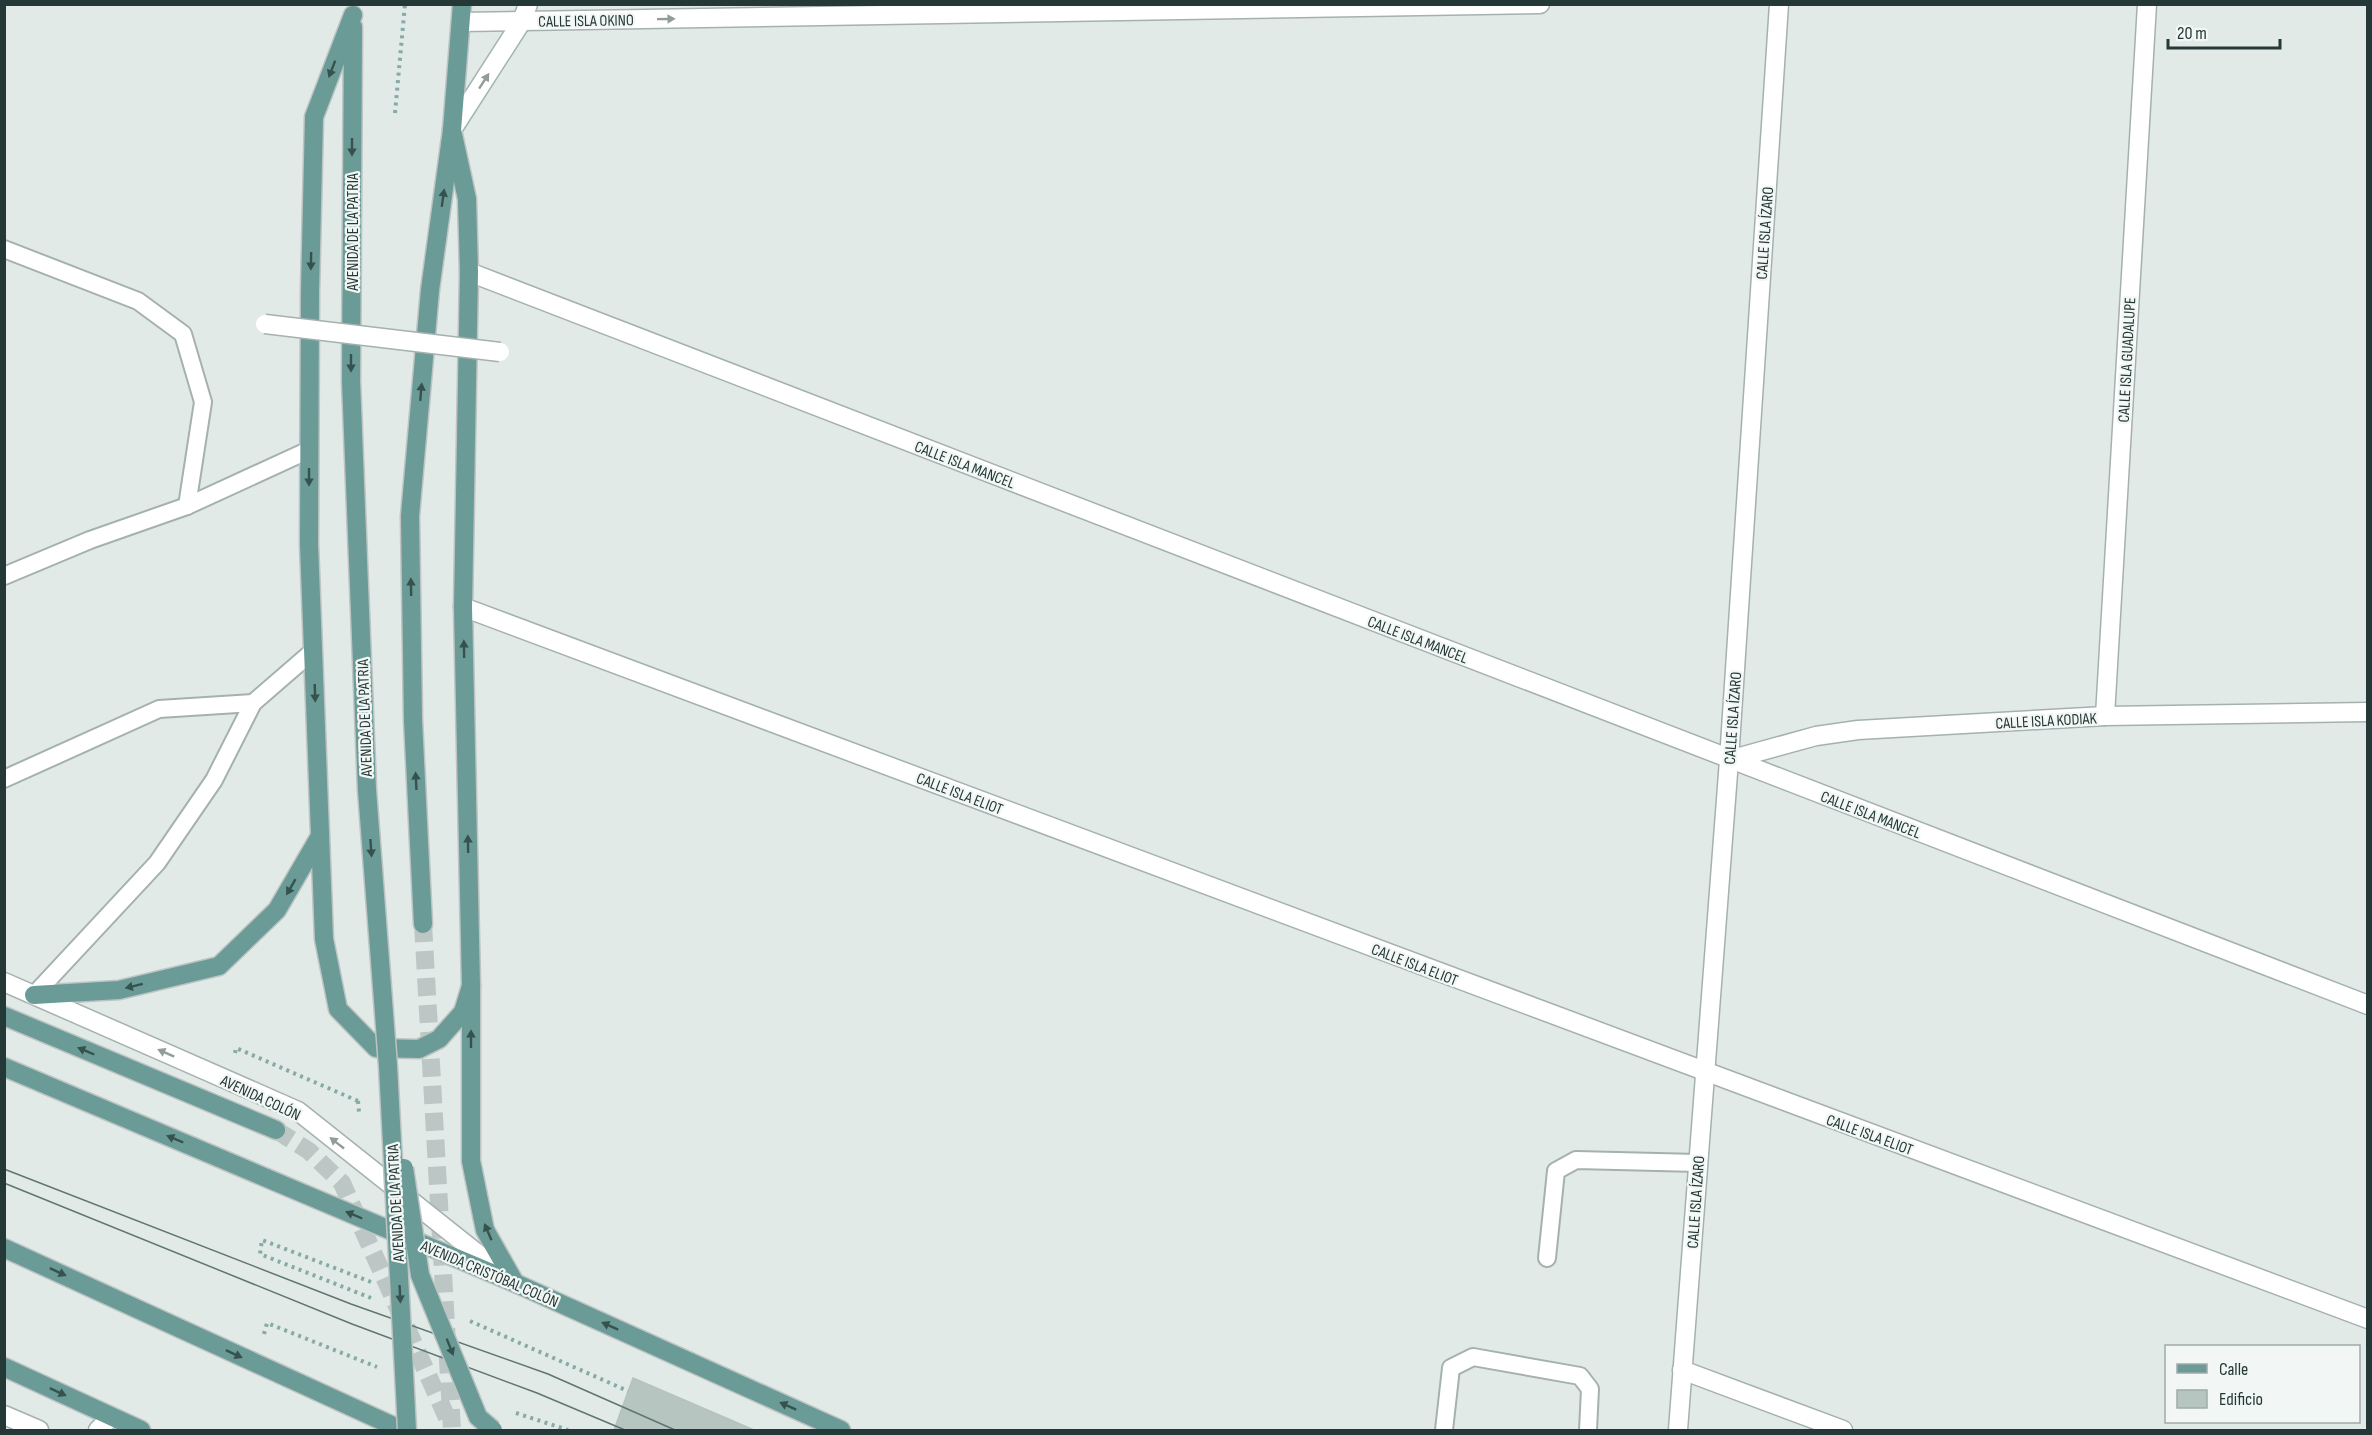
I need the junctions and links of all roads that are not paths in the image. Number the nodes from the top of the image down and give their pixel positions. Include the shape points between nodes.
1 (1540, 4) edge
2 (1779, 4) edge
3 (2147, 4) edge
4 (1491, 5) edge
5 (1201, 7) edge
6 (911, 9) edge
7 (353, 10) edge
8 (525, 13) edge
9 (461, 14) edge
10 (452, 130) junction
11 (4, 249) edge
12 (469, 272) junction
13 (265, 324) dead end
14 (500, 352) dead end
15 (309, 450) junction
16 (187, 506) junction
17 (4, 576) edge
18 (464, 607) junction
19 (313, 651) junction
20 (253, 703) junction
21 (2367, 712) edge
22 (2105, 716) junction
23 (1729, 760) junction
24 (4, 779) edge
25 (320, 836) junction
26 (423, 924) tunnel mouth
27 (4, 982) edge
28 (471, 986) junction
29 (34, 995) junction
30 (2367, 1005) edge
31 (4, 1017) edge
32 (388, 1066) junction
33 (4, 1067) edge
34 (1705, 1072) junction
35 (276, 1130) tunnel mouth
36 (1698, 1163) junction
37 (4, 1248) edge
38 (1547, 1258) dead end
39 (515, 1283) junction
40 (2367, 1319) edge
41 (4, 1367) edge
42 (1682, 1370) junction
43 (4, 1415) edge
44 (111, 1417) junction
45 (39, 1431) edge
46 (98, 1431) edge
47 (141, 1431) edge
48 (402, 1431) edge
49 (407, 1431) edge
50 (494, 1431) edge
51 (841, 1431) edge
52 (1444, 1431) edge
53 (1588, 1431) edge
54 (1678, 1431) edge
55 (1843, 1431) edge

1 - 4 street, CALLE ISLA OKINO
2 - 23 street, CALLE ISLA ÍZARO
3 - 22 street, CALLE ISLA GUADALUPE
4 - 5 street, CALLE ISLA OKINO
5 - 6 street, CALLE ISLA OKINO
8 -> 6 street, CALLE ISLA OKINO
7 -> 15 main road via 314,117
7 -> 32 main road, AVENIDA DE LA PATRIA, bridge via 351,381 367,790
8 - 9 street, CALLE ISLA OKINO
10 -> 8 street
9 - 10 main road
10 - 12 main road via 467,199
26 -> 10 main road via 410,516 430,290
11 - 16 lane via 138,301 183,334 202,402
12 - 18 main road
12 - 23 street, CALLE ISLA MANCEL
13 - 14 street, bridge
15 - 16 lane
15 -> 19 main road
16 - 17 lane
28 -> 18 main road
18 - 34 street, CALLE ISLA ELIOT
19 - 20 lane
19 -> 25 main road
20 - 24 lane via 159,709
20 - 29 lane via 214,780 157,863
21 - 22 street, CALLE ISLA KODIAK
22 - 23 street, CALLE ISLA KODIAK via 1858,730 1816,736
23 - 30 street, CALLE ISLA MANCEL
23 - 34 street, CALLE ISLA ÍZARO
25 - 28 main road via 324,939 338,1009 376,1048 419,1049 439,1039 463,1012
25 -> 29 main road via 277,910 219,966 119,990
27 - 29 street, AVENIDA COLÓN
39 -> 28 main road via 485,1230 471,1161
39 -> 29 street, AVENIDA COLÓN via 298,1111
35 -> 31 main road
32 -> 49 main road, AVENIDA DE LA PATRIA, bridge
32 -> 50 main road, bridge via 420,1275 478,1417
39 -> 33 main road, AVENIDA CRISTÓBAL COLÓN
34 - 36 street, CALLE ISLA ÍZARO
34 - 40 street, CALLE ISLA ELIOT
36 - 38 lane via 1576,1160 1556,1172
36 - 42 street, CALLE ISLA ÍZARO
37 -> 48 main road
51 -> 39 main road, AVENIDA CRISTÓBAL COLÓN
41 -> 44 main road
42 - 54 street, CALLE ISLA ÍZARO
42 - 55 street
43 - 45 street
44 - 46 street
44 - 47 main road
52 - 53 lane via 1451,1368 1473,1357 1580,1376 1590,1389

